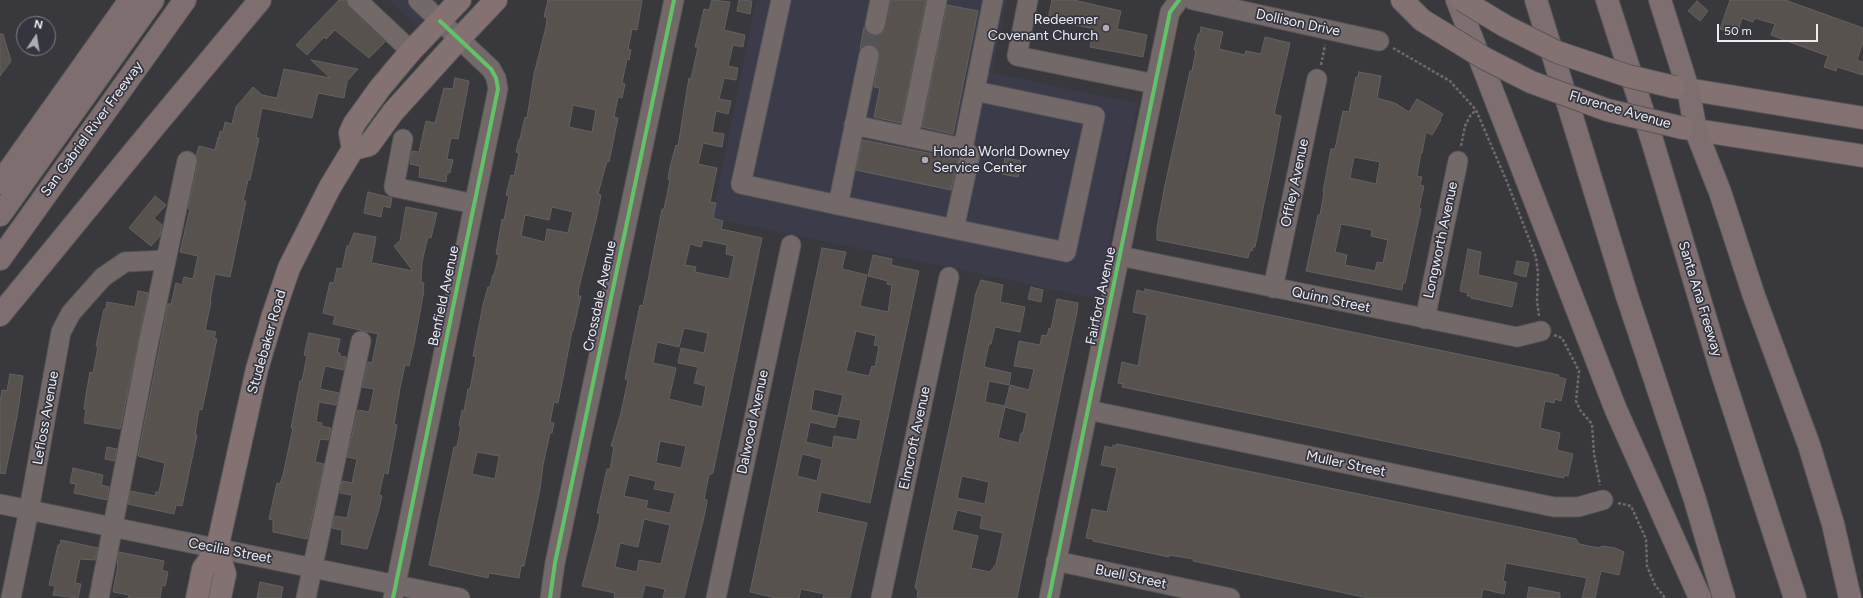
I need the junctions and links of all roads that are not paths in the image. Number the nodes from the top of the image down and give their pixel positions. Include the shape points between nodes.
1 (130, 0) edge
2 (153, 0) edge
3 (185, 0) edge
4 (260, 0) edge
5 (266, 0) edge
6 (357, 0) edge
7 (418, 0) edge
8 (460, 0) edge
9 (496, 0) edge
10 (674, 0) edge
11 (781, 0) edge
12 (880, 0) edge
13 (937, 0) edge
14 (993, 0) edge
15 (1028, 0) edge
16 (1179, 0) edge
17 (1193, 0) edge
18 (1402, 0) edge
19 (1457, 0) edge
20 (1462, 0) edge
21 (1536, 0) edge
22 (1607, 0) edge
23 (1660, 0) edge
24 (440, 21) junction
25 (875, 25) tunnel mouth
26 (239, 26) junction
27 (459, 39) junction
28 (1379, 41) road end
29 (411, 51) junction
30 (869, 55) tunnel mouth
31 (1317, 79) road end
32 (1155, 84) junction
33 (1681, 88) junction
34 (975, 91) junction
35 (1863, 118) edge
36 (854, 126) junction
37 (1690, 129) junction
38 (909, 137) junction
39 (403, 139) dead end
40 (963, 148) junction
41 (353, 149) junction
42 (1863, 156) edge
43 (187, 161) dead end
44 (1458, 161) road end
45 (0, 183) edge
46 (49, 189) junction
47 (474, 204) junction
48 (838, 205) junction
49 (0, 215) edge
50 (954, 229) junction
51 (0, 232) edge
52 (791, 246) dead end
53 (1120, 256) junction
54 (0, 259) edge
55 (166, 260) junction
56 (949, 277) dead end
57 (1274, 288) junction
58 (0, 315) edge
59 (1425, 319) junction
60 (1542, 331) road end
61 (361, 341) dead end
62 (1088, 410) junction
63 (1603, 500) road end
64 (0, 504) edge
65 (29, 510) junction
66 (114, 527) junction
67 (217, 549) junction
68 (1056, 562) junction
69 (312, 568) junction
70 (394, 591) edge
71 (10, 598) edge
72 (99, 598) edge
73 (197, 598) edge
74 (220, 598) edge
75 (306, 598) edge
76 (460, 598) edge
77 (550, 598) edge
78 (716, 598) edge
79 (881, 598) edge
80 (1049, 598) edge
81 (1230, 598) edge
82 (1700, 598) edge
83 (1724, 598) edge
84 (1795, 598) edge
85 (1850, 598) edge

1 - 45 highway
2 - 49 highway
3 - 46 highway, San Gabriel River Freeway
4 - 26 highway
5 - 26 highway
6 - 29 street
7 - 24 street, Benfield Avenue
8 - 24 main road
9 - 27 main road
10 - 77 street, Crossdale Avenue via 555,563
11 - 48 street via 742,184
12 - 25 street
13 - 38 street
14 - 34 street
15 - 32 street via 1017,56
16 - 32 street, Fairford Avenue via 1170,12
17 - 28 street, Dollison Drive
18 - 37 main road, Florence Avenue, bridge via 1422,20 1484,58 1531,82 1607,110
19 - 82 highway via 1616,410
20 - 33 main road, bridge via 1505,26 1557,52 1628,76
21 - 83 highway
22 - 84 highway, Santa Ana Freeway via 1655,148 1721,370
23 - 33 highway
24 - 27 street, Benfield Avenue
24 - 29 main road
26 - 58 highway
27 - 41 main road via 393,112 369,146
27 - 47 street, Benfield Avenue via 491,69 498,89
29 - 41 main road via 354,124 350,133
30 - 36 street
31 - 57 street, Offley Avenue
32 - 53 street, Fairford Avenue
33 - 35 main road
33 - 37 highway
34 - 40 street
34 - 50 street via 1095,116 1066,252
36 - 38 street
36 - 48 street
37 - 42 main road, Florence Avenue
37 - 85 highway via 1720,192 1754,296 1809,445 1833,524
38 - 40 street
39 - 47 street via 394,187
40 - 50 street via 970,155
41 - 67 main road, Studebaker Road via 305,234 289,268 273,315 257,369
43 - 55 street
44 - 59 street, Longworth Avenue
46 - 51 highway via 26,196
46 - 54 highway, San Gabriel River Freeway
47 - 70 street, Benfield Avenue
48 - 50 street
52 - 78 street, Dalwood Avenue
53 - 57 street, Quinn Street
53 - 62 street, Fairford Avenue
55 - 65 street, Lefloss Avenue via 125,262 103,277 71,313 61,332
55 - 66 street
56 - 79 street, Elmcroft Avenue
57 - 59 street, Quinn Street
59 - 60 street, Quinn Street via 1517,337
61 - 69 street
62 - 63 street, Muller Street via 1554,507 1578,507
62 - 68 street, Fairford Avenue
64 - 65 street, Cecilia Street
65 - 66 street, Cecilia Street
65 - 71 street, Lefloss Avenue
66 - 67 street, Cecilia Street
66 - 72 street
67 - 69 street, Cecilia Street
67 - 73 main road, Studebaker Road via 203,569
67 - 74 main road via 225,574
68 - 80 street, Fairford Avenue
68 - 81 street, Buell Street
69 - 70 street, Cecilia Street
69 - 75 street
70 - 76 street, Cecilia Street

